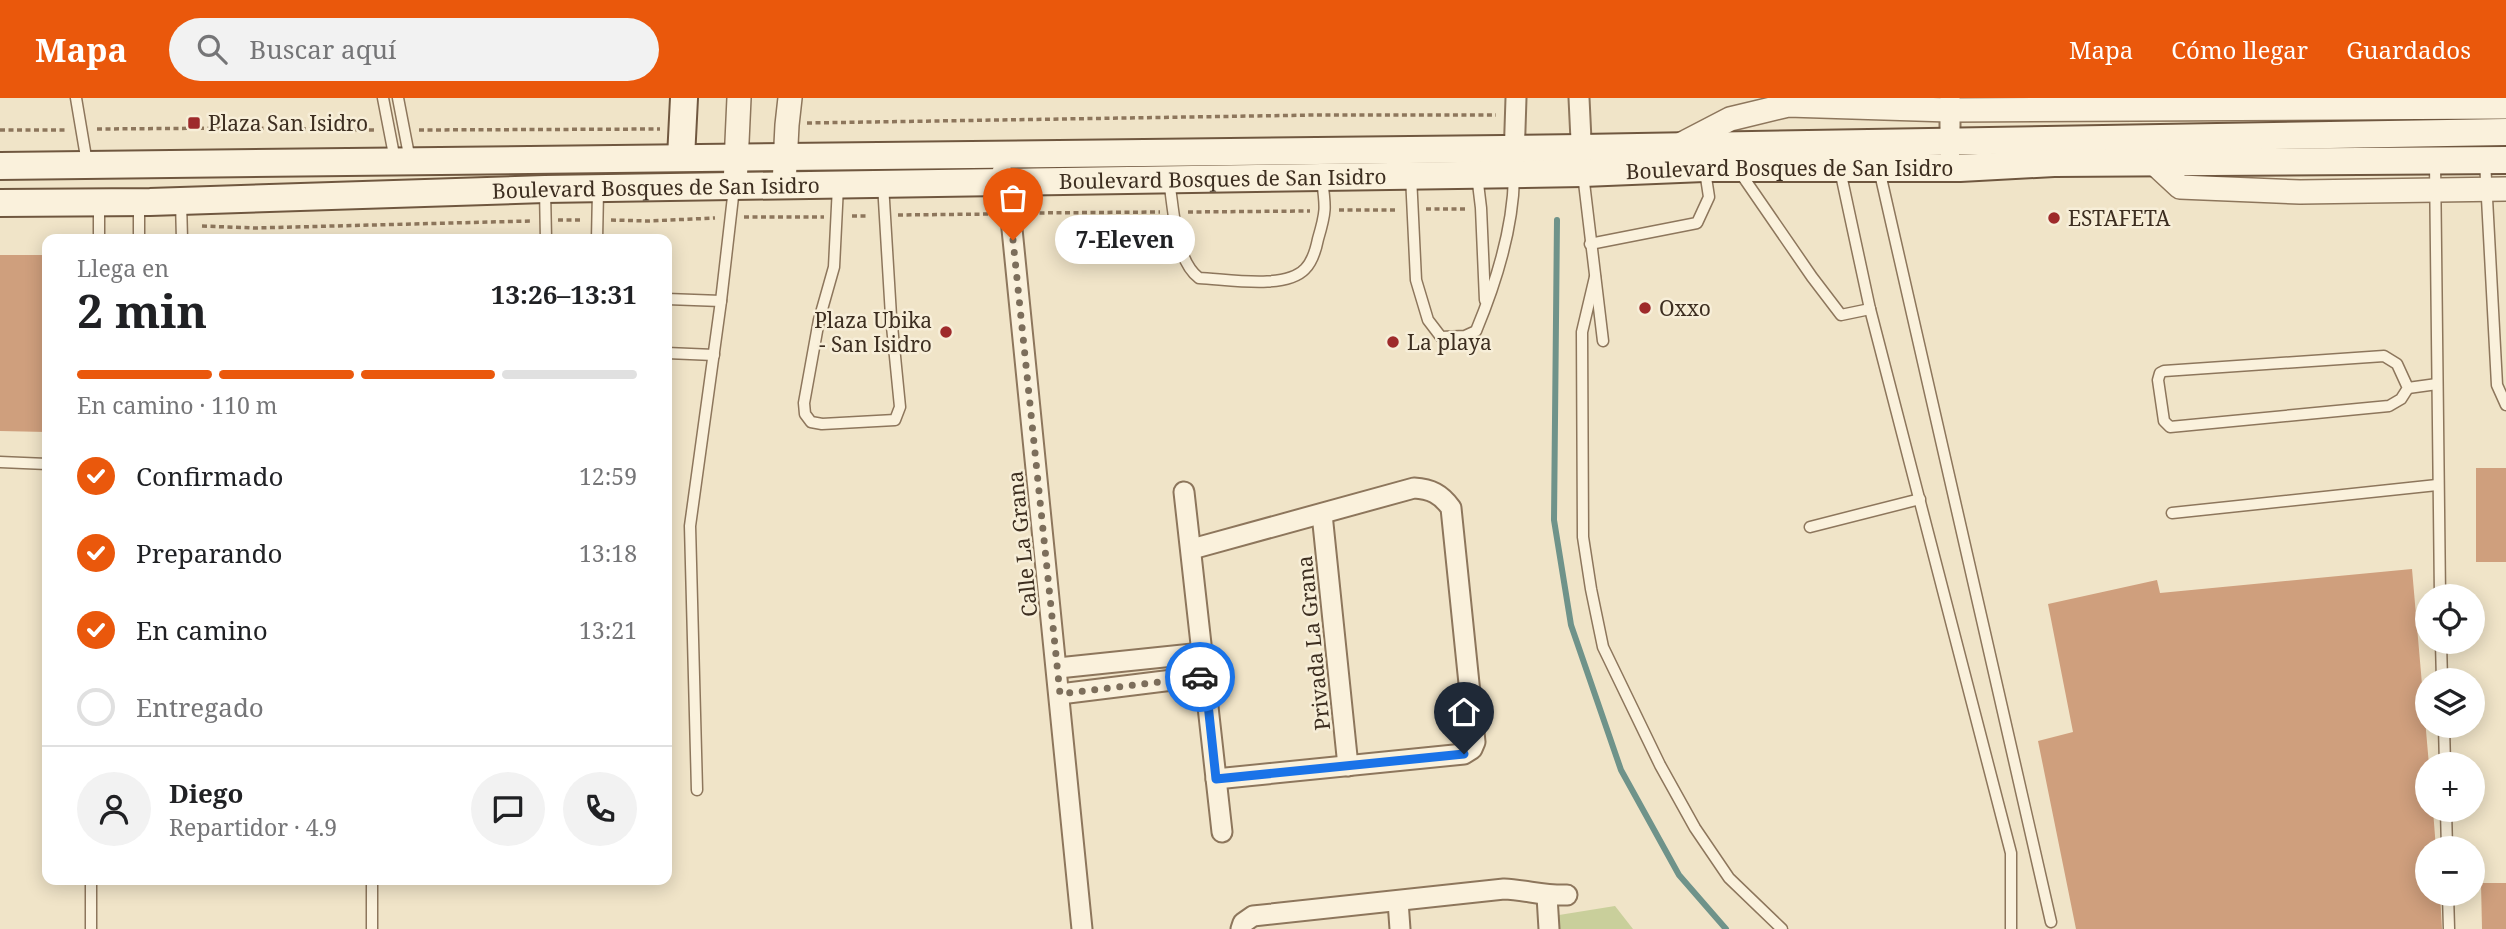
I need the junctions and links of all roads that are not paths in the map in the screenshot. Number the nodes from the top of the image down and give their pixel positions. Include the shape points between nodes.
1 (76, 98) edge
2 (383, 98) edge
3 (398, 98) edge
4 (684, 98) edge
5 (739, 98) edge
6 (790, 98) edge
7 (1516, 98) edge
8 (1579, 98) edge
9 (1918, 104) edge
10 (1949, 104) edge
11 (2506, 107) edge
12 (2506, 132) edge
13 (1950, 140) junction
14 (1917, 141) junction
15 (1678, 146) junction
16 (1001, 155) junction
17 (785, 156) junction
18 (738, 157) junction
19 (681, 158) junction
20 (403, 160) junction
21 (1582, 160) junction
22 (2496, 160) edge
23 (1514, 161) junction
24 (2435, 161) junction
25 (2153, 162) junction
26 (0, 166) edge
27 (87, 166) junction
28 (1950, 167) junction
29 (1704, 168) junction
30 (1737, 168) junction
31 (1918, 168) junction
32 (1840, 169) junction
33 (1878, 169) junction
34 (1411, 175) junction
35 (1477, 175) junction
36 (1321, 176) junction
37 (1168, 179) junction
38 (1003, 182) junction
39 (883, 184) junction
40 (784, 185) junction
41 (838, 185) junction
42 (735, 186) junction
43 (598, 188) junction
44 (545, 189) junction
45 (2435, 190) junction
46 (2496, 190) edge
47 (0, 202) edge
48 (139, 202) junction
49 (99, 203) junction
50 (181, 213) junction
51 (99, 234) edge
52 (139, 234) edge
53 (182, 234) edge
54 (546, 234) edge
55 (597, 234) edge
56 (1590, 244) junction
57 (1595, 277) junction
58 (672, 299) edge
59 (721, 301) junction
60 (1486, 307) junction
61 (1870, 309) junction
62 (1603, 341) dead end
63 (672, 353) edge
64 (713, 355) junction
65 (2437, 384) junction
66 (2408, 388) junction
67 (2506, 405) edge
68 (0, 462) edge
69 (42, 464) edge
70 (2437, 485) junction
71 (1184, 492) dead end
72 (1920, 499) junction
73 (2172, 513) dead end
74 (1322, 514) junction
75 (1810, 527) dead end
76 (1192, 549) junction
77 (2440, 584) edge
78 (1202, 653) junction
79 (1058, 668) junction
80 (1205, 676) junction
81 (1060, 694) junction
82 (1348, 766) junction
83 (1216, 779) junction
84 (697, 790) dead end
85 (1222, 832) dead end
86 (91, 885) edge
87 (372, 885) edge
88 (1398, 901) junction
89 (2448, 906) edge
90 (2051, 922) dead end
91 (1242, 926) edge
92 (91, 929) edge
93 (372, 929) edge
94 (1082, 929) edge
95 (1400, 929) edge
96 (1549, 929) edge
97 (1782, 929) edge
98 (2011, 929) edge
99 (2449, 929) edge

1 - 27 lane
2 - 20 lane
3 - 20 lane
4 - 19 main road
5 - 18 street
6 - 17 street
7 - 23 street
8 - 21 street
9 - 10 street, Boulevard Bosques de San Isidro
9 - 14 street
9 - 15 street, Boulevard Bosques de San Isidro via 1788,105 1730,119
10 - 11 street, Boulevard Bosques de San Isidro
10 - 13 street
12 - 13 main road, Boulevard Bosques de San Isidro
13 - 14 main road, Boulevard Bosques de San Isidro
13 - 28 street
14 - 15 main road, Boulevard Bosques de San Isidro
14 - 31 street
15 - 21 main road, Boulevard Bosques de San Isidro
16 - 17 main road, Boulevard Bosques de San Isidro
16 - 23 main road, Boulevard Bosques de San Isidro
16 - 38 street, Calle La Grana
17 - 18 main road, Boulevard Bosques de San Isidro
17 - 40 street
18 - 19 main road, Boulevard Bosques de San Isidro
18 - 42 street
19 - 20 main road, Boulevard Bosques de San Isidro
20 - 27 main road, Boulevard Bosques de San Isidro
21 - 23 main road, Boulevard Bosques de San Isidro
21 - 29 main road, Boulevard Bosques de San Isidro
21 - 56 lane
22 - 24 main road, Boulevard Bosques de San Isidro
22 - 46 lane
23 - 35 main road, Boulevard Bosques de San Isidro
23 - 60 lane via 1513,205
24 - 25 main road, Boulevard Bosques de San Isidro
24 - 45 lane
25 - 28 main road, Boulevard Bosques de San Isidro
25 - 45 street via 2180,187 2300,192
26 - 27 main road, Boulevard Bosques de San Isidro
28 - 31 main road, Boulevard Bosques de San Isidro
29 - 30 main road, Boulevard Bosques de San Isidro
29 - 56 lane via 1709,197 1697,223
30 - 32 main road, Boulevard Bosques de San Isidro
30 - 61 lane via 1841,315
31 - 33 main road, Boulevard Bosques de San Isidro
32 - 33 main road, Boulevard Bosques de San Isidro
32 - 61 lane
33 - 90 lane
34 - 35 main road, Boulevard Bosques de San Isidro
34 - 36 main road, Boulevard Bosques de San Isidro
34 - 60 lane via 1416,280 1427,320 1441,337 1465,336 1476,331
35 - 60 lane
36 - 37 main road, Boulevard Bosques de San Isidro
36 - 37 lane via 1326,211 1314,253 1306,268 1291,278 1266,282 1199,278 1191,272 1181,251
37 - 38 main road, Boulevard Bosques de San Isidro
38 - 39 main road, Boulevard Bosques de San Isidro
38 - 79 street, Calle La Grana
39 - 41 main road, Boulevard Bosques de San Isidro
39 - 41 lane via 900,407 895,420 822,424 811,422 804,403 834,267
40 - 41 main road, Boulevard Bosques de San Isidro
40 - 42 main road, Boulevard Bosques de San Isidro
42 - 43 main road, Boulevard Bosques de San Isidro
42 - 59 lane
43 - 44 main road, Boulevard Bosques de San Isidro
43 - 55 lane
44 - 50 main road, Boulevard Bosques de San Isidro
44 - 54 lane
45 - 46 street
45 - 65 lane
46 - 67 lane via 2497,385
47 - 49 main road, Boulevard Bosques de San Isidro
48 - 49 main road, Boulevard Bosques de San Isidro
48 - 50 main road, Boulevard Bosques de San Isidro
48 - 52 lane
49 - 51 lane
50 - 53 lane
56 - 57 lane
57 - 62 lane
57 - 97 lane via 1582,332 1583,537 1604,647 1695,828 1729,878
58 - 59 lane
59 - 64 lane
61 - 72 lane
63 - 64 lane
64 - 84 lane via 690,526
65 - 66 lane
65 - 70 lane
66 - 66 lane via 2389,406 2170,428 2164,421 2158,380 2164,372 2384,356 2397,364
68 - 69 lane
70 - 73 lane
70 - 77 lane
71 - 76 street
72 - 75 lane
72 - 98 lane via 2011,853
74 - 76 street
74 - 82 street, Privada La Grana
74 - 82 street via 1414,488 1432,491 1451,508 1475,742 1464,754
76 - 78 street
78 - 79 street
78 - 80 street
79 - 81 street, Calle La Grana
80 - 81 street
80 - 83 street
81 - 94 street, Calle La Grana
82 - 83 street
83 - 85 street
86 - 92 lane
87 - 93 lane
88 - 91 street via 1253,916
88 - 95 street
88 - 96 street via 1504,890 1557,895
89 - 99 lane

